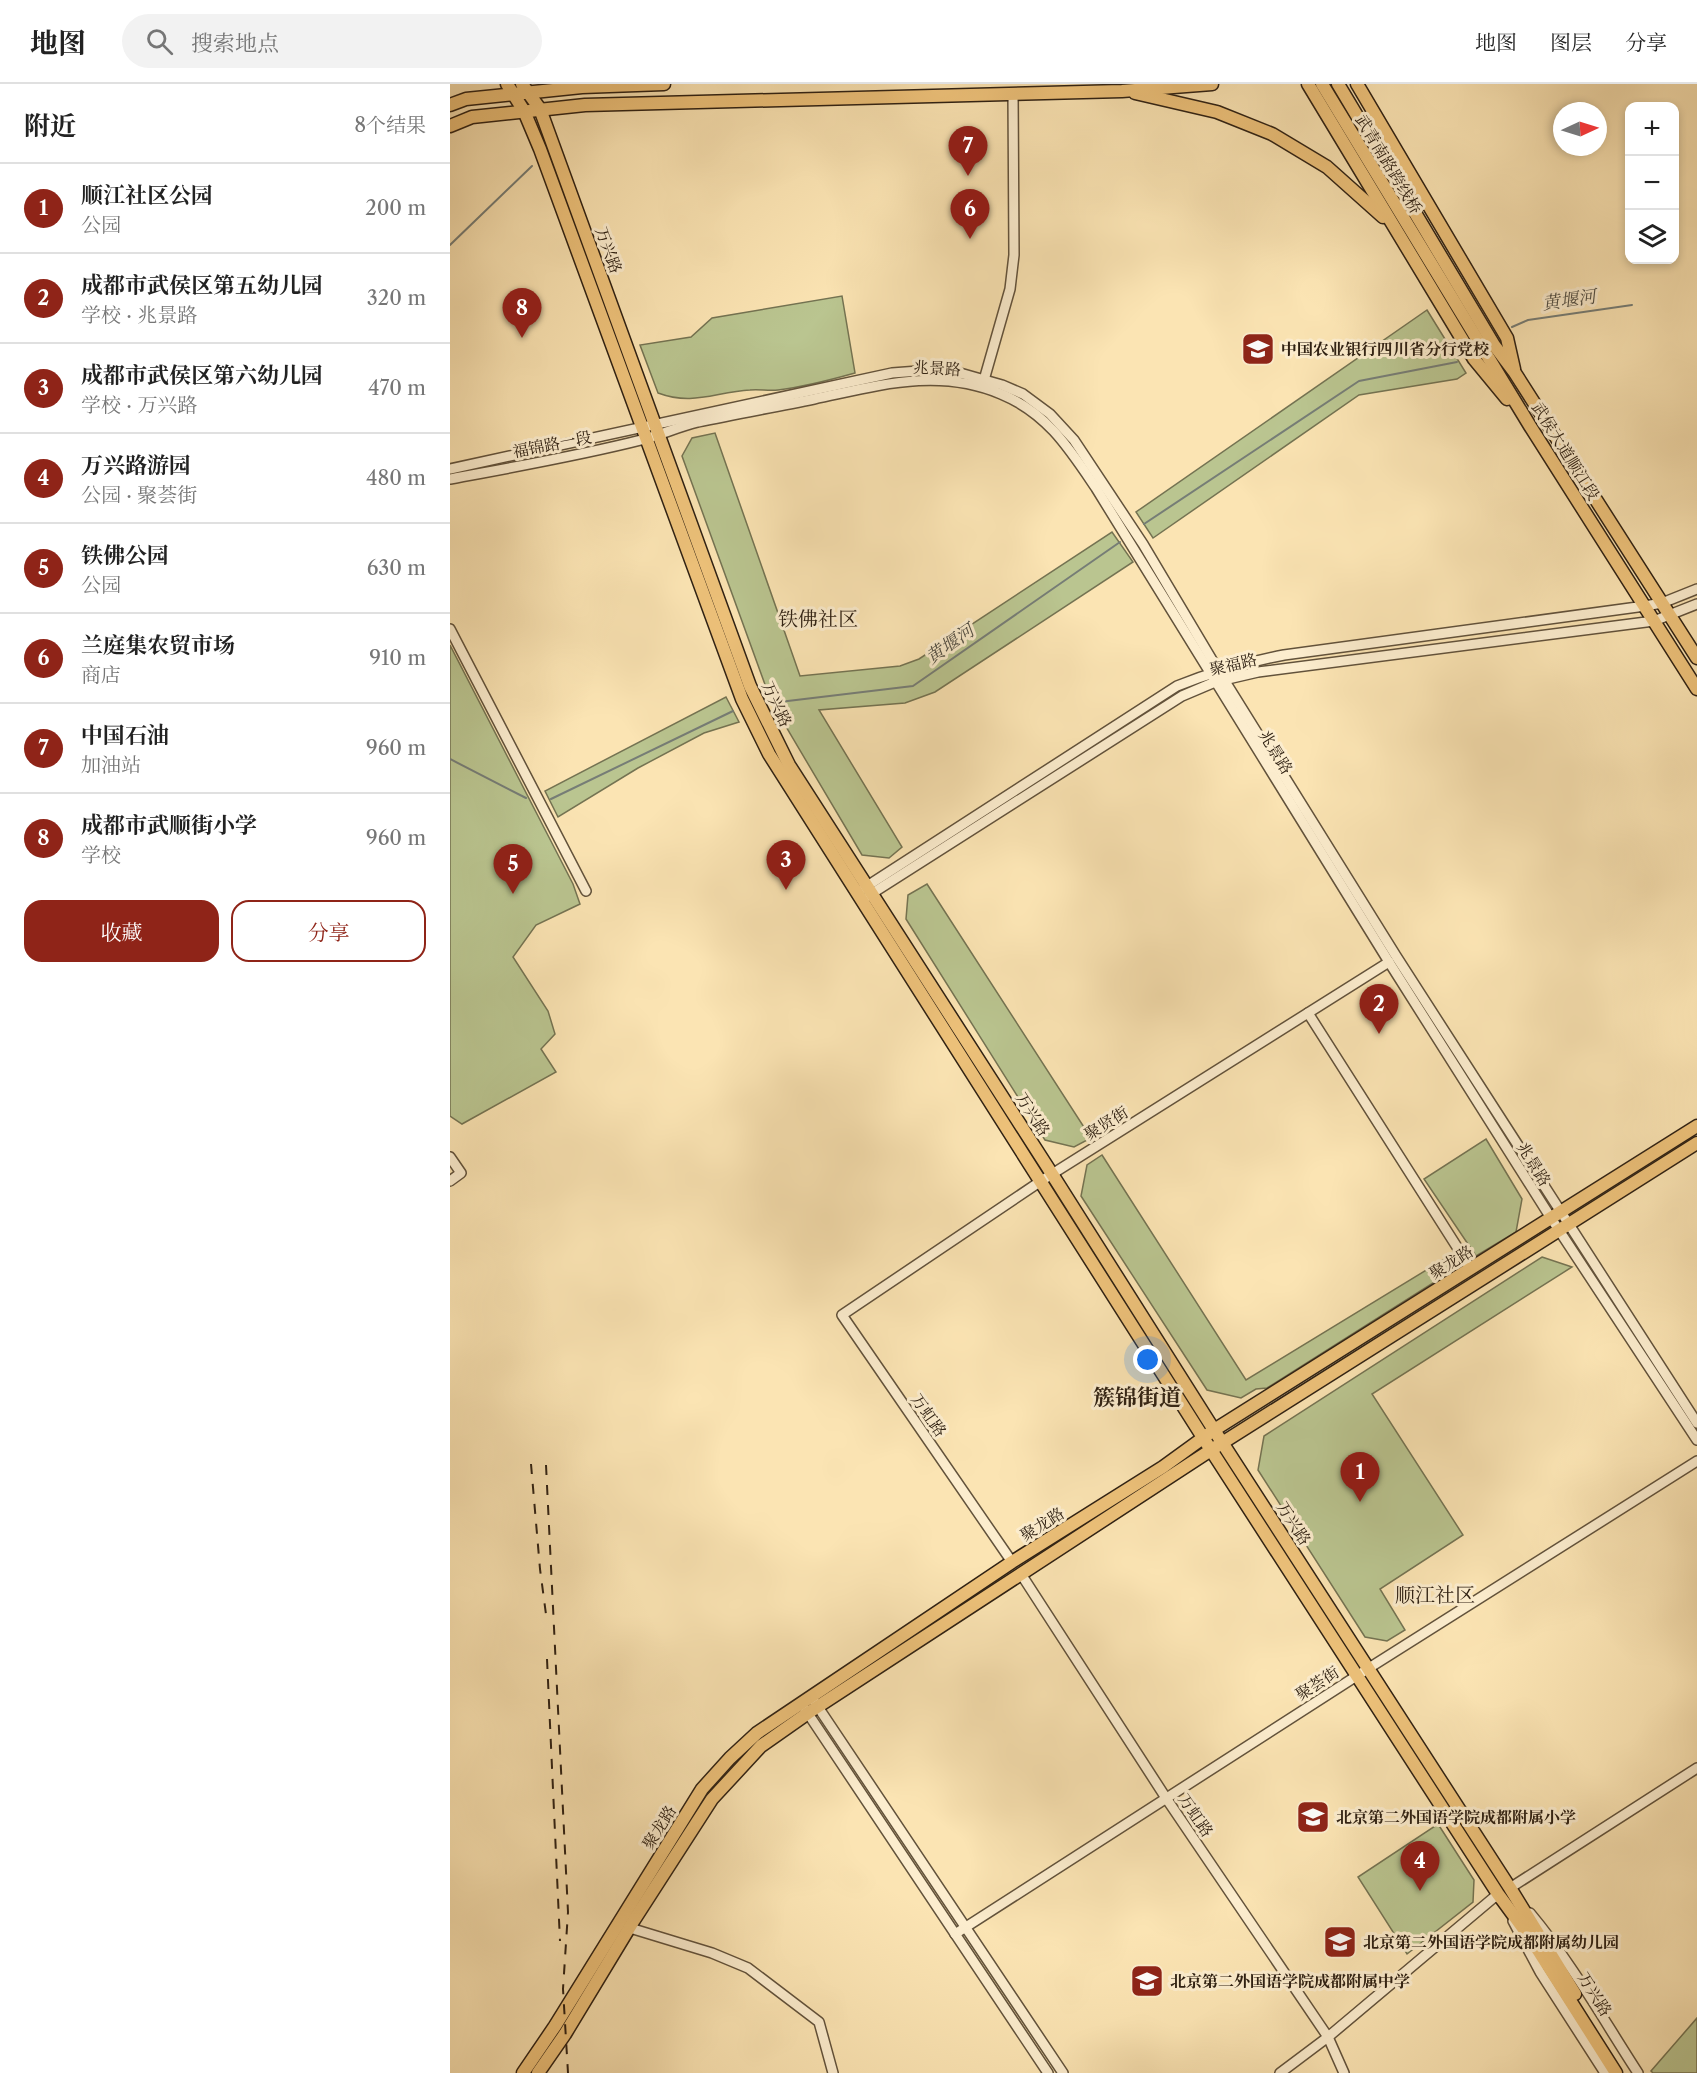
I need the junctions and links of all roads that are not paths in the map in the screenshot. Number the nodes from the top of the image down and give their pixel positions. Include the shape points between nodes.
1 (664, 84) edge
2 (1212, 84) edge
3 (1308, 84) edge
4 (1322, 84) edge
5 (1338, 84) edge
6 (1358, 84) edge
7 (518, 89) edge
8 (1122, 91) junction
9 (1012, 93) junction
10 (450, 105) edge
11 (540, 109) junction
12 (524, 111) junction
13 (450, 126) edge
14 (1392, 225) junction
15 (1414, 226) junction
16 (1515, 373) junction
17 (984, 380) junction
18 (1530, 426) junction
19 (656, 429) junction
20 (643, 433) junction
21 (450, 468) edge
22 (450, 479) edge
23 (1697, 589) edge
24 (1662, 603) junction
25 (1697, 604) edge
26 (1645, 606) junction
27 (1670, 616) junction
28 (1654, 621) junction
29 (450, 629) edge
30 (1697, 658) edge
31 (1214, 672) junction
32 (1220, 681) junction
33 (1697, 689) edge
34 (870, 890) junction
35 (586, 891) dead end
36 (858, 897) junction
37 (1389, 962) junction
38 (1308, 1012) junction
39 (1697, 1126) edge
40 (1697, 1143) edge
41 (450, 1157) edge
42 (1052, 1174) junction
43 (453, 1177) edge
44 (1041, 1181) junction
45 (1556, 1215) junction
46 (1564, 1227) junction
47 (1471, 1269) junction
48 (842, 1315) joint
49 (1697, 1423) edge
50 (1209, 1434) junction
51 (1697, 1440) edge
52 (1217, 1446) junction
53 (1697, 1461) edge
54 (1012, 1562) junction
55 (1021, 1574) junction
56 (1369, 1668) junction
57 (1357, 1676) junction
58 (809, 1704) junction
59 (1697, 1768) edge
60 (1166, 1798) junction
61 (1510, 1888) junction
62 (1498, 1894) junction
63 (966, 1926) junction
64 (630, 1928) junction
65 (955, 1934) junction
66 (1589, 2025) junction
67 (1328, 2037) junction
68 (523, 2073) edge
69 (538, 2073) edge
70 (833, 2073) edge
71 (1047, 2073) edge
72 (1063, 2073) edge
73 (1280, 2073) edge
74 (1344, 2073) edge
75 (1605, 2073) edge
76 (1616, 2073) edge
77 (1626, 2073) edge
78 (1638, 2073) edge

1 - 7 main road
2 - 8 main road
3 - 14 main road
4 - 15 main road, 武青南路跨线桥
5 - 15 main road, 武青南路跨线桥
6 - 16 main road via 1507,338
7 - 10 main road
7 - 11 main road, 万兴路
7 - 12 main road
8 - 9 main road
8 - 14 main road via 1217,112 1272,134 1327,167
9 - 11 main road
9 - 17 street via 1011,289
11 - 12 main road
11 - 19 main road, 万兴路
12 - 13 main road via 472,117
12 - 20 main road
14 - 18 main road via 1474,359
15 - 16 main road, 武侯大道顺江段
15 - 18 main road, 武侯大道顺江段
16 - 24 main road, 武侯大道顺江段
17 - 19 street, 兆景路 via 932,370 892,373
17 - 31 street, 兆景路 via 1023,394 1050,414 1074,440 1143,544
18 - 26 main road, 武侯大道顺江段
19 - 20 street, 福锦路一段
19 - 31 street, 兆景路 via 894,382 949,381 1000,393 1022,404 1064,441
19 - 34 main road, 万兴路 via 759,706 789,765
20 - 21 street, 福锦路一段
20 - 22 street, 福锦路一段
20 - 36 main road via 754,725
23 - 24 street
24 - 26 street
24 - 27 main road, 武侯大道顺江段
25 - 27 street, 聚福路
26 - 28 main road, 武侯大道顺江段
26 - 31 street via 1284,655
27 - 28 street, 聚福路
27 - 30 main road, 武侯大道顺江段
28 - 32 street, 聚福路 via 1258,672
28 - 33 main road, 武侯大道顺江段
29 - 35 street
31 - 32 street, 兆景路
31 - 34 street via 1177,686
32 - 34 street, 聚福路 via 1182,696
32 - 37 street, 兆景路
32 - 45 street, 兆景路
34 - 36 street, 聚福路
34 - 42 main road, 万兴路
36 - 44 main road
37 - 38 street, 聚贤街
37 - 45 street, 兆景路
38 - 42 street, 聚贤街
38 - 47 street
39 - 45 main road, 聚龙路
40 - 46 main road, 聚龙路
41 - 43 street
42 - 44 street, 聚贤街
42 - 50 main road, 万兴路
44 - 48 street, 聚贤街
44 - 50 main road
45 - 46 street, 兆景路
45 - 47 main road, 聚龙路
46 - 49 street, 兆景路
46 - 51 street, 兆景路
46 - 52 main road, 聚龙路
47 - 50 main road, 聚龙路
48 - 54 street, 万虹路
50 - 52 main road
50 - 54 main road, 聚龙路
52 - 55 main road, 聚龙路
52 - 56 main road, 万兴路
52 - 57 main road
53 - 56 street, 聚荟街
54 - 58 main road, 聚龙路
55 - 58 main road, 聚龙路
55 - 60 street, 万虹路
56 - 57 street, 聚荟街
56 - 61 main road, 万兴路
57 - 60 street, 聚荟街
57 - 62 main road
58 - 63 street
58 - 64 main road, 聚龙路 via 761,1746 712,1798
58 - 65 street
58 - 68 main road, 聚龙路 via 757,1733 702,1789
59 - 61 street
60 - 63 street, 聚荟街
60 - 67 street, 万虹路
61 - 66 main road, 万兴路
61 - 78 street via 1546,1932
62 - 66 main road
62 - 67 street
62 - 75 street via 1540,1972
63 - 65 street, 聚荟街
63 - 72 street
64 - 69 main road, 聚龙路
64 - 70 street via 748,1968 819,2022
65 - 71 street
66 - 76 main road
66 - 77 main road, 万兴路
67 - 73 street
67 - 74 street, 万虹路

